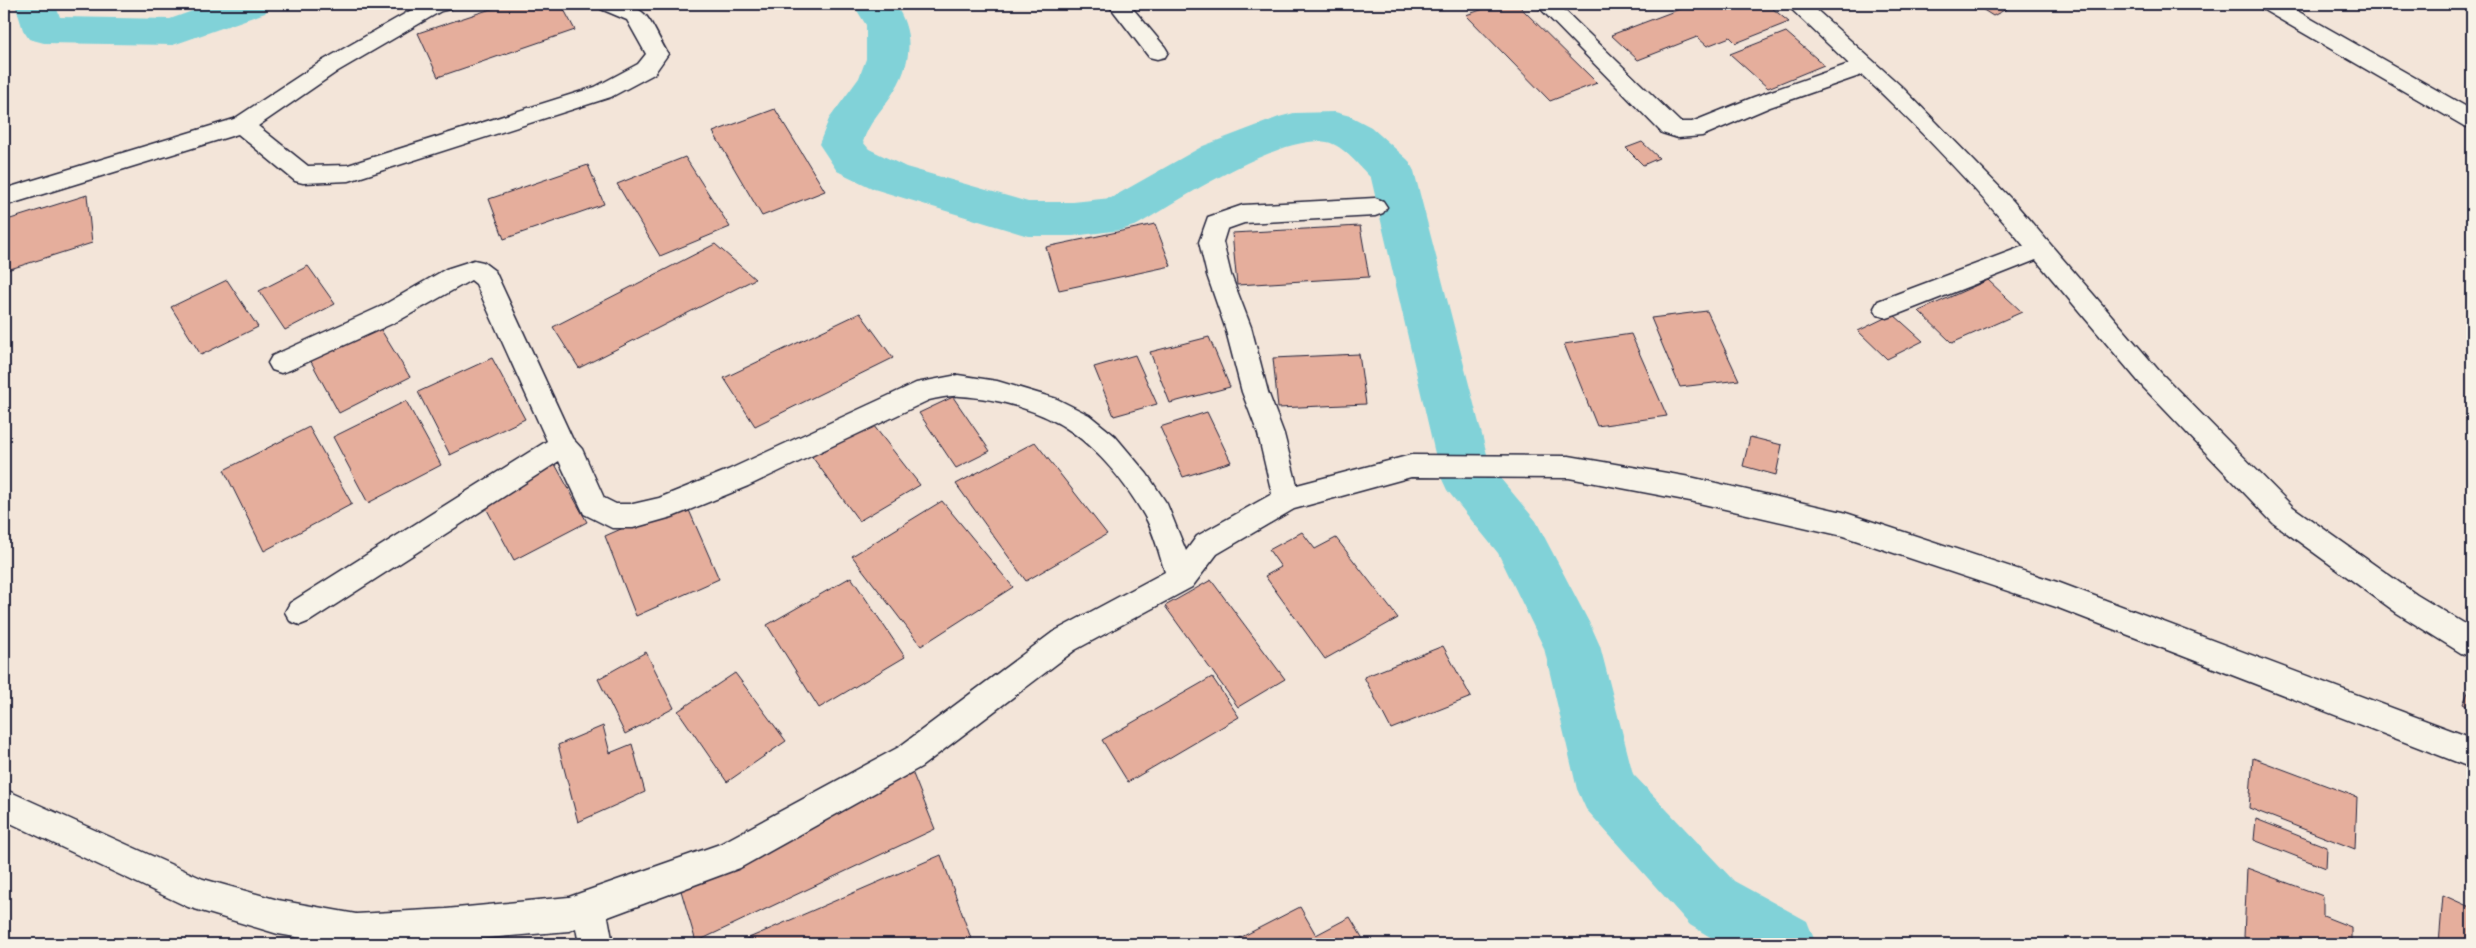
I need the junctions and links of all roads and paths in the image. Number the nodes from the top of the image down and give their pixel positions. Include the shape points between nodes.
1 (443, 4) edge
2 (608, 4) edge
3 (1118, 4) edge
4 (1546, 4) edge
5 (1797, 4) edge
6 (2269, 4) edge
7 (1157, 52) dead end
8 (1865, 66) junction
9 (2472, 120) edge
10 (242, 125) junction
11 (4, 198) edge
12 (1375, 207) dead end
13 (2040, 249) junction
14 (1886, 308) dead end
15 (281, 363) dead end
16 (562, 445) junction
17 (1287, 499) junction
18 (1182, 578) junction
19 (300, 612) dead end
20 (2472, 644) edge
21 (2472, 753) edge
22 (4, 804) edge
23 (589, 907) junction
24 (596, 944) edge

1 - 10 street via 434,6 330,66
2 - 10 street via 634,15 657,54 646,69 603,92 349,173 303,175
3 - 7 street
4 - 8 street via 1670,127 1678,130 1694,130
5 - 8 street
6 - 9 street
8 - 13 street via 2005,207
10 - 11 street
12 - 17 street via 1243,214 1217,223 1211,242 1218,275 1238,327 1254,392 1271,434
13 - 14 street
13 - 20 street via 2152,380 2282,515 2407,604
15 - 16 street via 391,313 455,276 474,269 486,278
16 - 18 street via 572,457 594,506 612,516 634,516 662,509 738,478 925,390 958,386 997,391 1048,407 1080,423 1105,444 1157,512
16 - 19 street
17 - 18 street via 1207,545
17 - 21 street via 1411,466 1569,467 1690,489 1843,524 2060,596
18 - 23 street via 1064,641 910,757 728,857
22 - 23 street via 200,895 278,917 356,931 569,914
23 - 24 street

